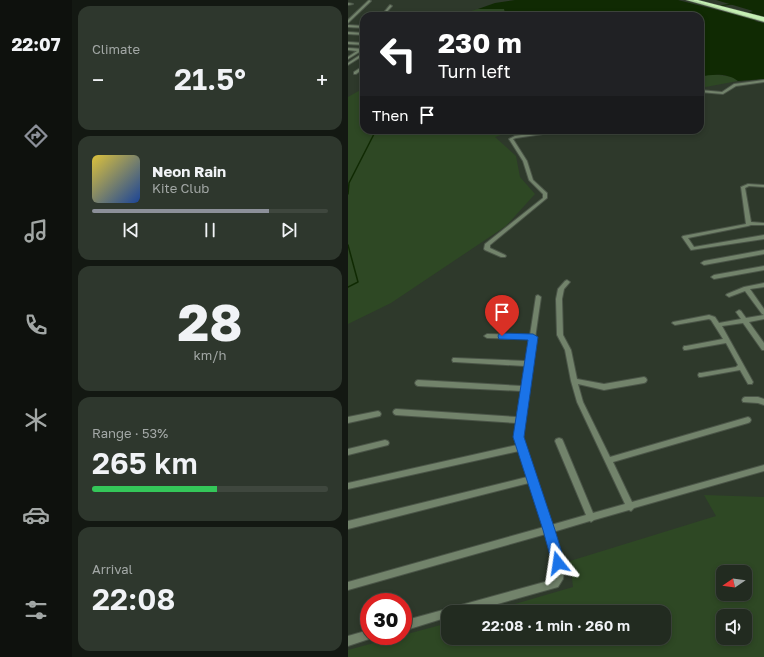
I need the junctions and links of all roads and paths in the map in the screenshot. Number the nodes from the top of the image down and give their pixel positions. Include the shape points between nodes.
1 (688, 0) edge
2 (693, 0) edge
3 (702, 0) edge
4 (708, 0) edge
5 (370, 1) dead end
6 (391, 6) dead end
7 (386, 12) edge
8 (747, 13) junction
9 (764, 19) edge
10 (348, 22) edge
11 (348, 26) edge
12 (360, 27) edge
13 (348, 33) edge
14 (360, 34) edge
15 (360, 40) dead end
16 (348, 43) edge
17 (356, 43) junction
18 (360, 44) edge
19 (348, 49) edge
20 (360, 50) edge
21 (360, 51) edge
22 (360, 56) edge
23 (348, 58) edge
24 (348, 64) edge
25 (360, 71) edge
26 (355, 74) dead end
27 (764, 81) edge
28 (704, 91) edge
29 (538, 134) edge
30 (764, 186) edge
31 (749, 223) junction
32 (764, 224) edge
33 (764, 237) edge
34 (764, 252) edge
35 (503, 256) dead end
36 (704, 263) dead end
37 (764, 268) edge
38 (714, 277) dead end
39 (566, 282) dead end
40 (764, 285) edge
41 (746, 288) junction
42 (729, 295) dead end
43 (538, 297) dead end
44 (739, 312) dead end
45 (764, 313) edge
46 (764, 317) edge
47 (745, 320) junction
48 (675, 323) dead end
49 (718, 325) junction
50 (487, 336) dead end
51 (533, 337) junction
52 (727, 341) junction
53 (686, 348) dead end
54 (764, 348) edge
55 (455, 360) dead end
56 (529, 364) junction
57 (741, 365) junction
58 (700, 375) dead end
59 (644, 380) dead end
60 (574, 381) junction
61 (750, 382) dead end
62 (418, 384) dead end
63 (526, 389) junction
64 (745, 400) dead end
65 (764, 402) edge
66 (396, 412) dead end
67 (378, 414) dead end
68 (348, 420) edge
69 (521, 420) junction
70 (748, 420) dead end
71 (559, 441) dead end
72 (385, 443) dead end
73 (521, 447) junction
74 (348, 452) edge
75 (610, 460) junction
76 (764, 468) edge
77 (531, 479) junction
78 (348, 486) edge
79 (631, 506) junction
80 (591, 518) junction
81 (348, 525) edge
82 (549, 530) junction
83 (348, 586) edge
84 (478, 605) edge
85 (441, 615) edge
86 (412, 623) edge
87 (360, 638) edge
88 (348, 641) edge

1 - 8 main road
2 - 8 highway
3 - 8 highway
4 - 8 main road
5 - 10 street
6 - 7 street
8 - 9 highway
11 - 12 street
13 - 14 street
15 - 17 street
16 - 17 street
17 - 18 street
19 - 20 street
21 - 23 street
22 - 24 street
25 - 26 street
27 - 28 street via 735,84 723,93
29 - 35 street via 511,140 525,160 531,180 545,194 545,198 487,245 487,249
30 - 31 street via 743,187
31 - 32 street
31 - 33 street via 748,226 685,237 693,248
34 - 36 street
37 - 38 street
39 - 60 street via 559,299 560,335 568,350
40 - 41 street
41 - 42 street
41 - 45 street
43 - 51 street
44 - 47 street
46 - 47 street
47 - 49 street
47 - 54 street
48 - 49 street via 709,317
49 - 52 street
50 - 51 street
51 - 56 street
52 - 53 street
52 - 57 street
55 - 56 street
56 - 63 street
57 - 58 street via 737,369
57 - 61 street
59 - 60 street via 604,387
60 - 75 street via 580,402
62 - 63 street
63 - 69 street
64 - 65 street
66 - 69 street
67 - 68 street
69 - 73 street via 518,437
70 - 75 street
71 - 80 street
72 - 74 street
73 - 77 street
73 - 78 street
75 - 79 street
76 - 79 street
77 - 81 street
77 - 82 street
79 - 80 street
80 - 82 street
82 - 83 street
82 - 84 street via 560,579 555,584
85 - 86 street
87 - 88 street

